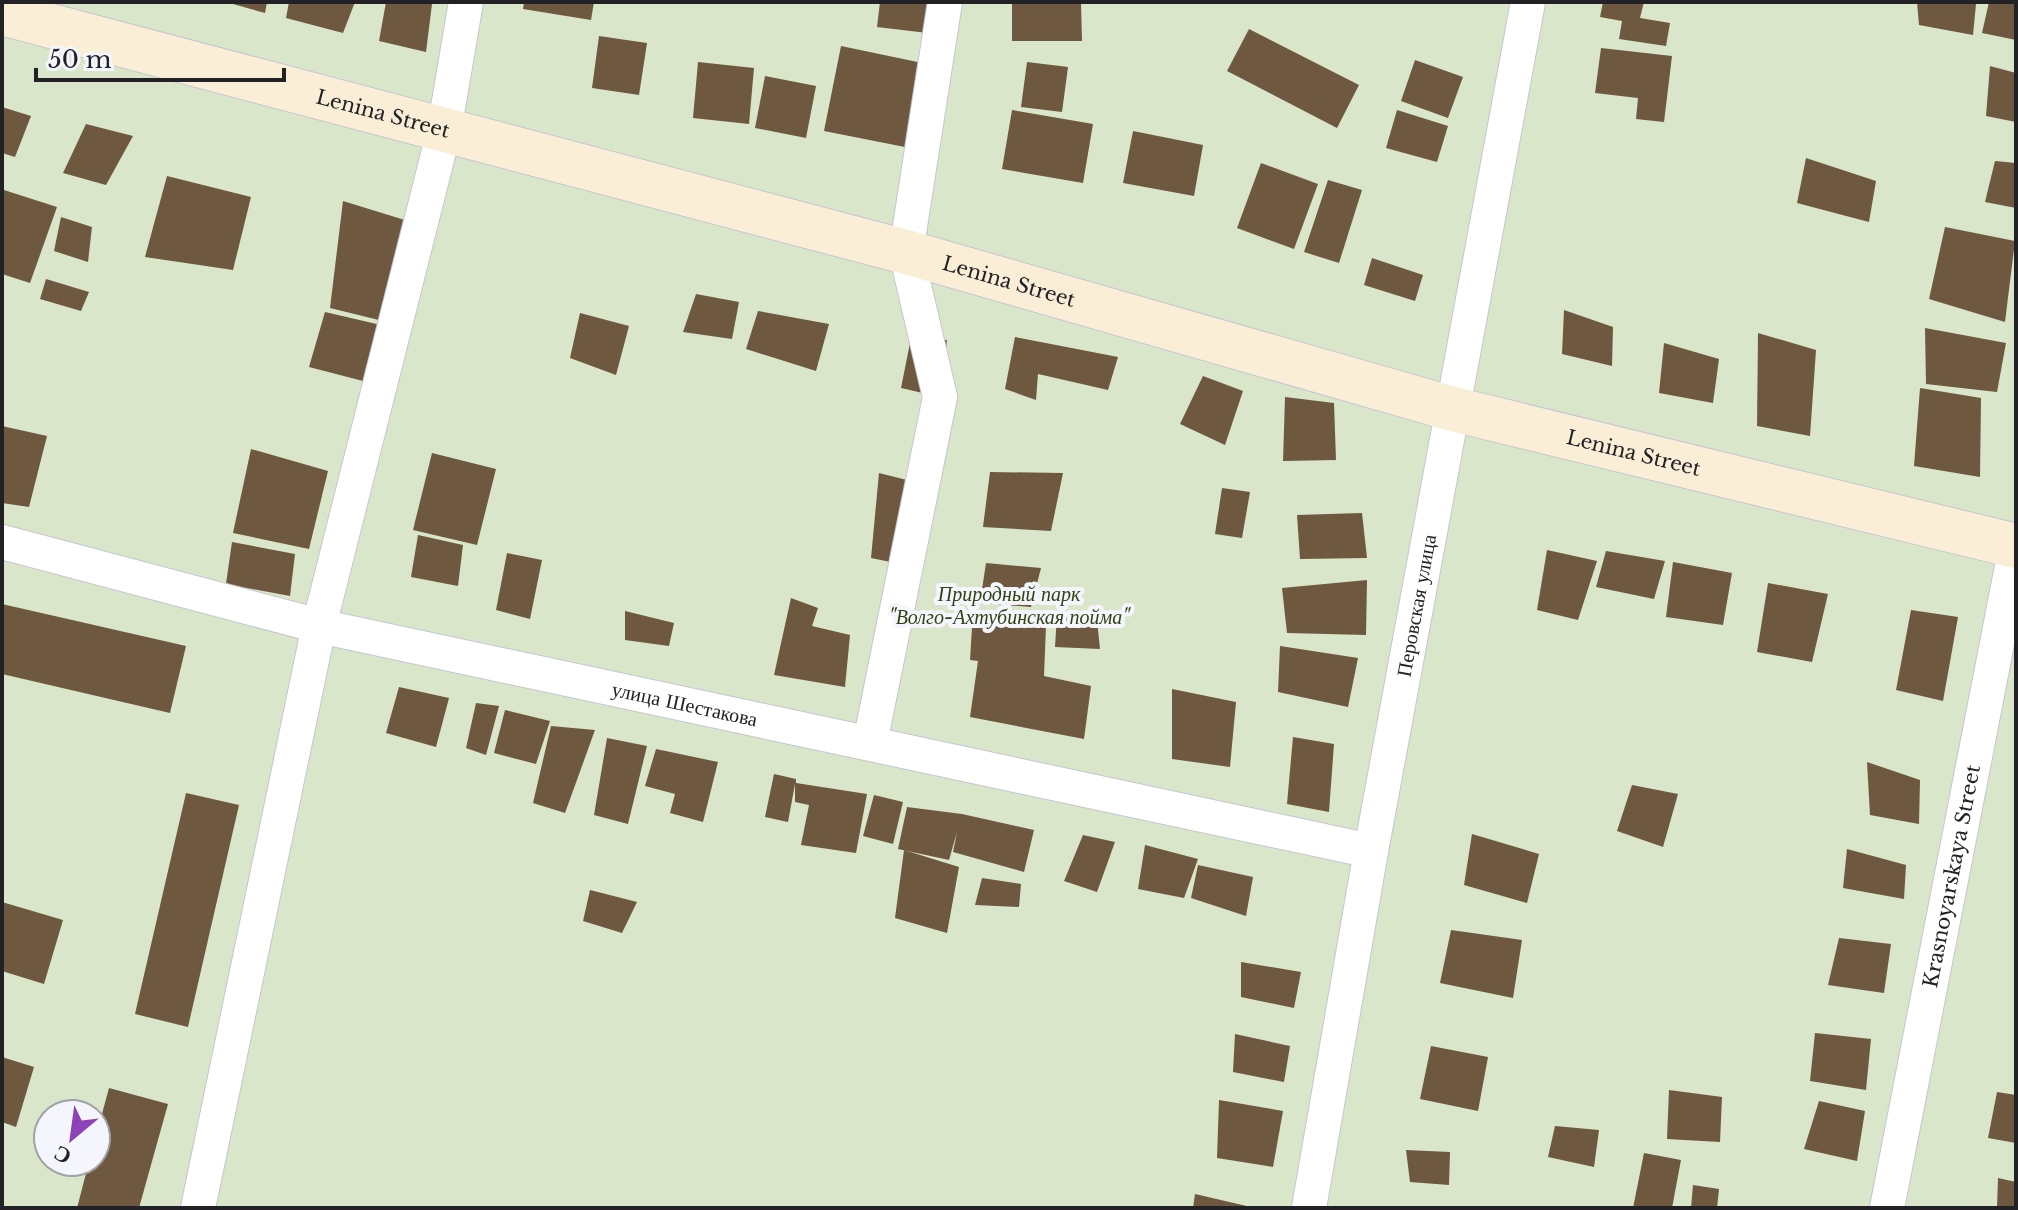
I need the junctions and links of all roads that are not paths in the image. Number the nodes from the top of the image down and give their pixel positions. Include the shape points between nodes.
1 (466, 2) edge
2 (945, 2) edge
3 (1528, 2) edge
4 (2, 13) edge
5 (444, 131) junction
6 (906, 252) junction
7 (1453, 409) junction
8 (2, 542) edge
9 (2016, 546) edge
10 (319, 626) junction
11 (870, 743) junction
12 (1371, 851) junction
13 (198, 1208) edge
14 (1309, 1208) edge
15 (1887, 1208) edge

1 - 5 street
2 - 6 street
3 - 7 street, Перовская улица
4 - 5 street, Lenina Street
5 - 6 street, Lenina Street
5 - 10 street
6 - 7 street, Lenina Street
6 - 11 street via 940,397
7 - 9 street, Lenina Street
7 - 12 street, Перовская улица
8 - 10 street, улица Шестакова
9 - 15 street, Krasnoyarskaya Street
10 - 11 street, улица Шестакова
10 - 13 street
11 - 12 street, улица Шестакова
12 - 14 street, Перовская улица

